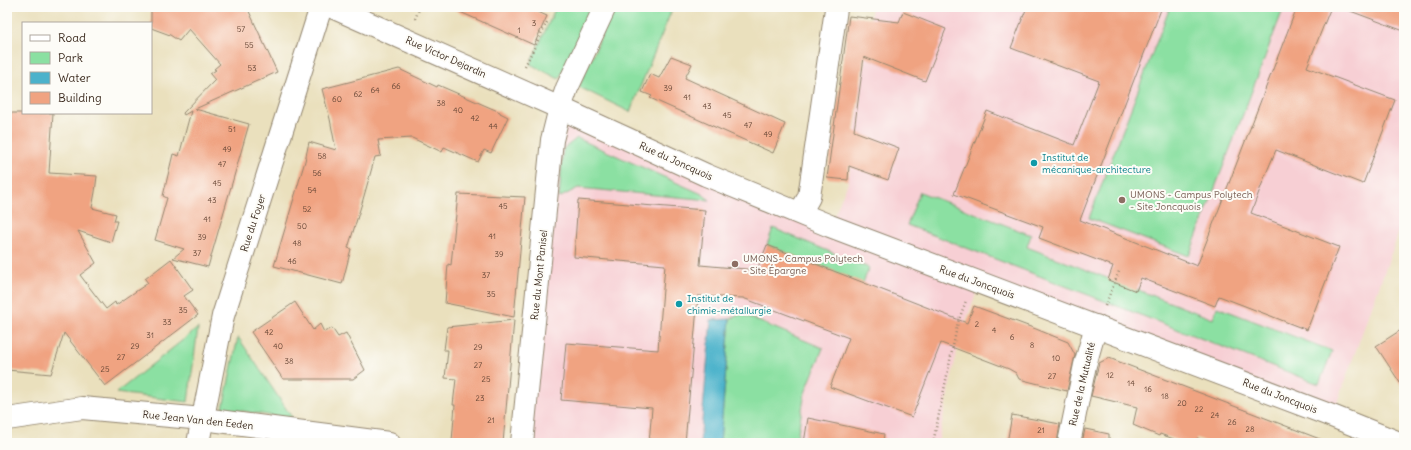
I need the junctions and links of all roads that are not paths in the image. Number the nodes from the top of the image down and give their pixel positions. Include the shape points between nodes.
1 (321, 7) edge
2 (332, 7) edge
3 (605, 7) edge
4 (836, 9) dead end
5 (560, 108) junction
6 (800, 213) junction
7 (1096, 326) junction
8 (7, 419) edge
9 (203, 419) junction
10 (198, 443) edge
11 (389, 443) edge
12 (522, 443) edge
13 (1069, 443) edge
14 (1399, 443) edge

1 - 9 street, Rue du Foyer via 223,316
2 - 5 street, Rue Victor Dejardin
3 - 5 street, Rue du Mont Panisel
4 - 6 street via 809,197
5 - 6 street, Rue du Joncquois via 706,175
5 - 12 street, Rue du Mont Panisel via 552,140
6 - 7 street, Rue du Joncquois
7 - 13 street, Rue de la Mutualité
7 - 14 street, Rue du Joncquois
8 - 9 street, Rue Jean Van den Eeden via 82,408
9 - 10 street, Rue du Foyer
9 - 11 street, Rue Jean Van den Eeden

